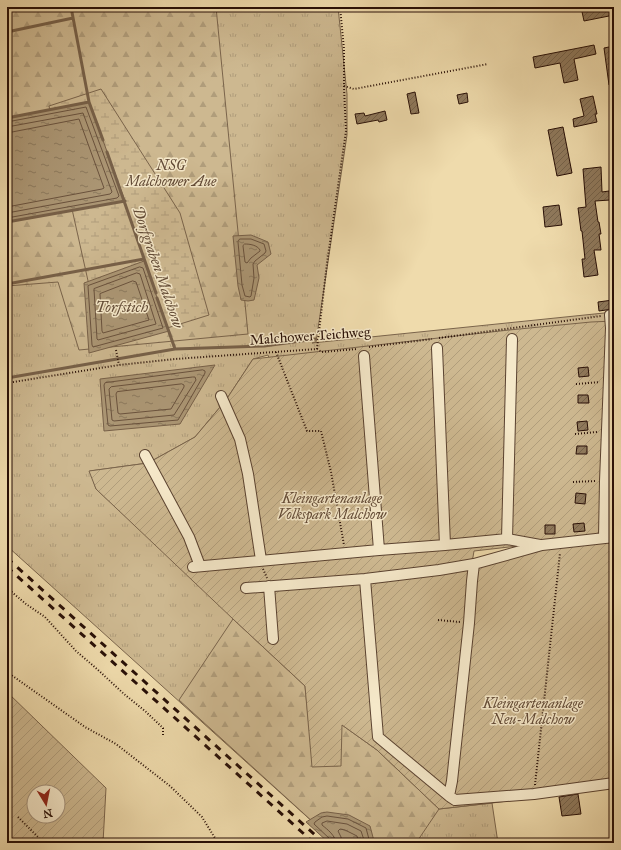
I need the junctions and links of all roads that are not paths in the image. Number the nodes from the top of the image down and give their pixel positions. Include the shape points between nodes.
1 (612, 315) edge
2 (512, 339) dead end
3 (436, 348) dead end
4 (364, 356) dead end
5 (221, 396) dead end
6 (144, 455) dead end
7 (609, 538) edge
8 (507, 539) junction
9 (445, 545) junction
10 (542, 545) junction
11 (379, 550) junction
12 (261, 560) junction
13 (474, 564) junction
14 (365, 579) junction
15 (269, 586) junction
16 (246, 588) dead end
17 (272, 639) dead end
18 (614, 782) edge
19 (449, 796) junction

1 - 7 lane via 605,481
2 - 8 lane
3 - 9 lane
4 - 11 lane
5 - 12 lane via 240,438
6 - 12 lane via 189,537 197,566
7 - 10 lane
8 - 9 lane
8 - 10 lane
9 - 11 lane
10 - 13 lane
11 - 12 lane
13 - 14 lane
13 - 19 lane
14 - 15 lane
14 - 19 lane via 378,737
15 - 16 lane
15 - 17 lane
18 - 19 lane via 534,794 455,800

